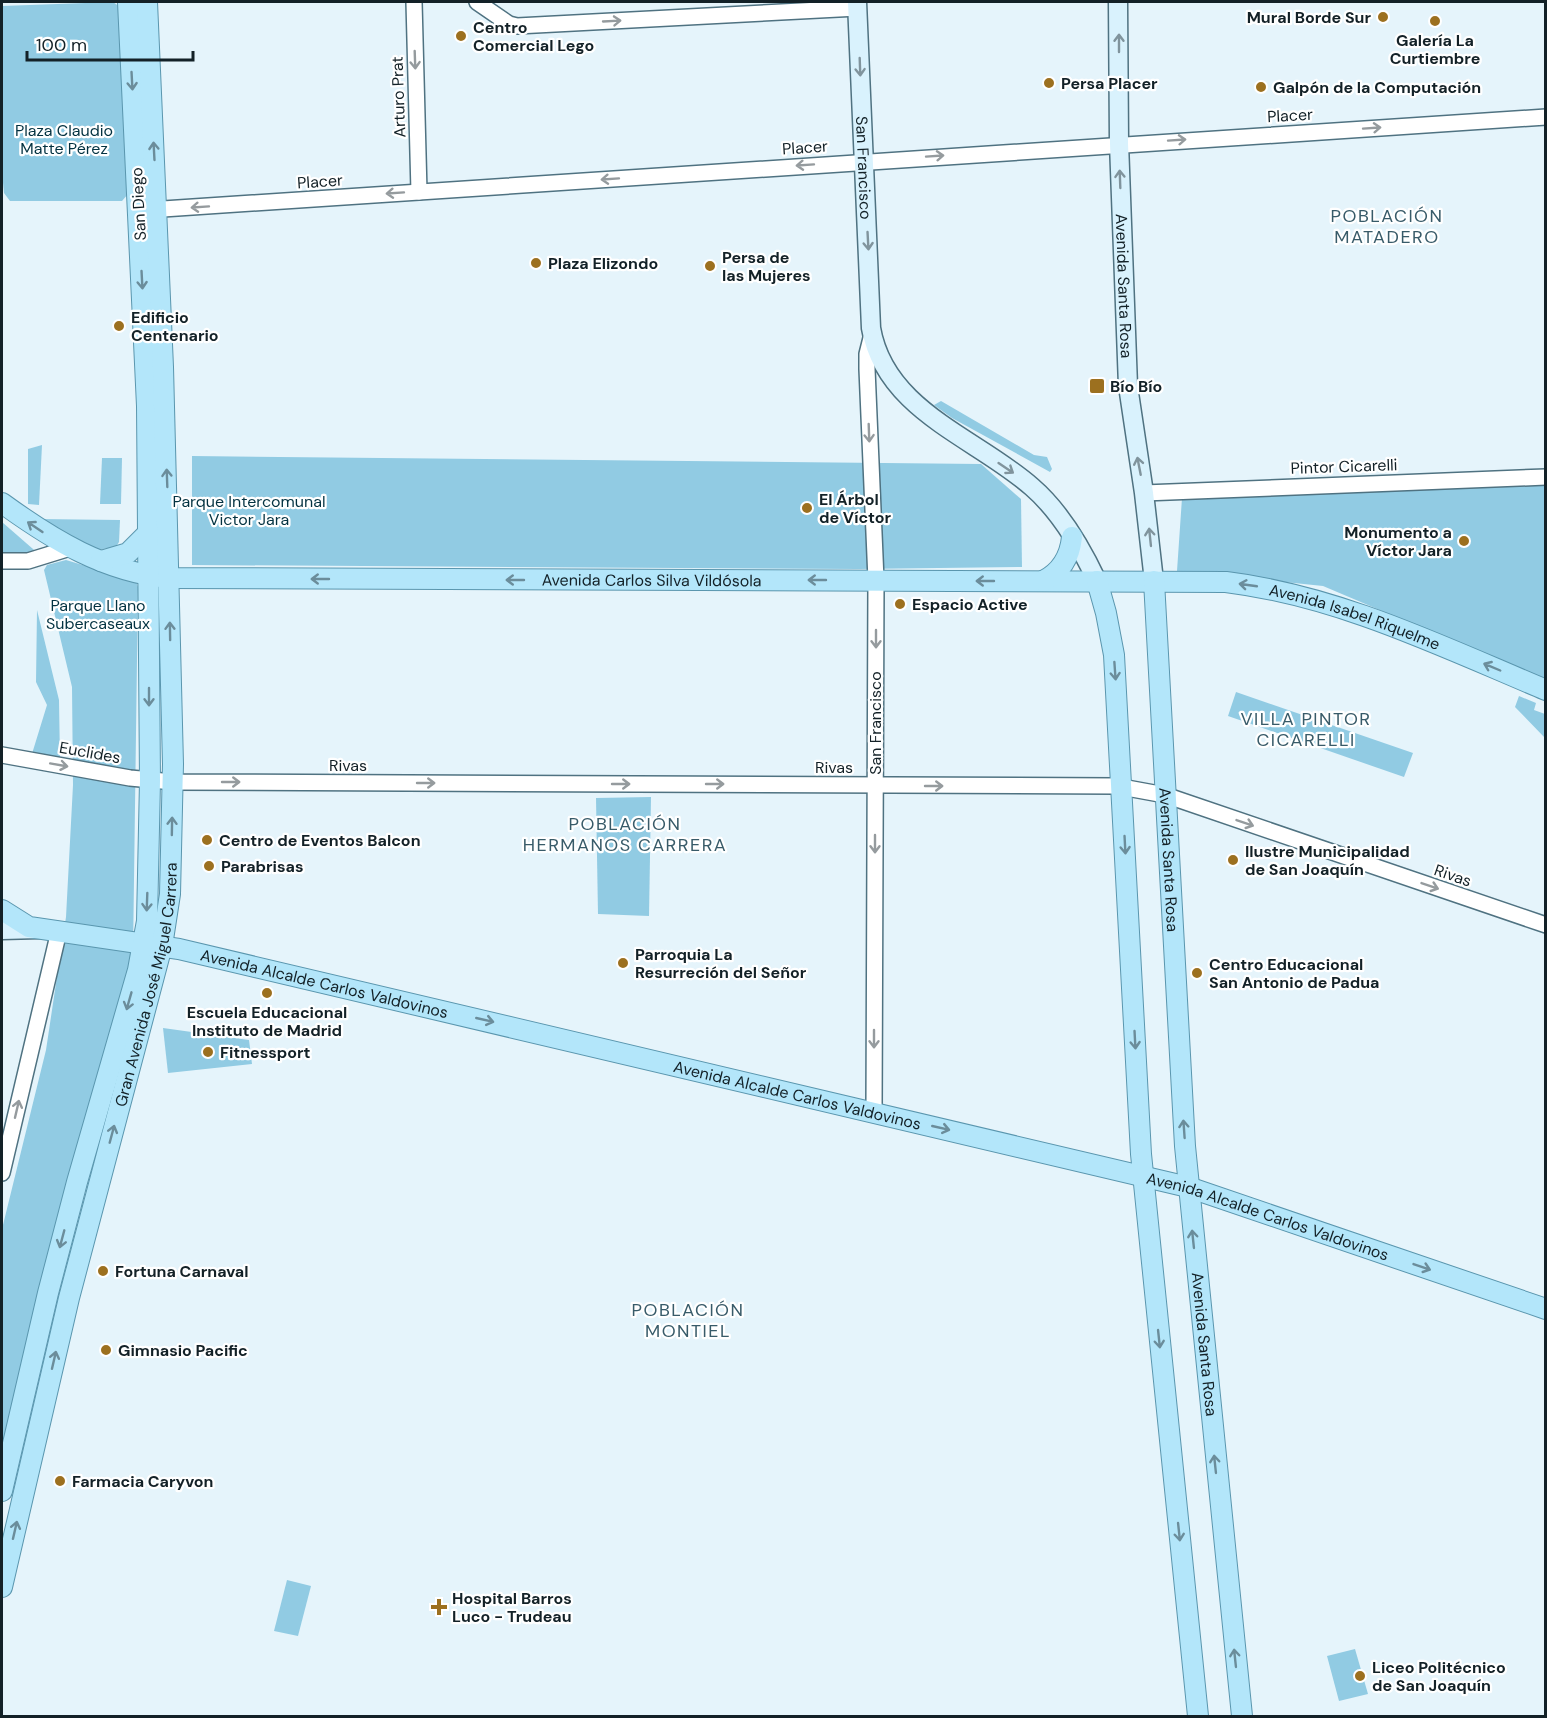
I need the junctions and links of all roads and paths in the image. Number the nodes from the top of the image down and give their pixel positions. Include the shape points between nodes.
1 (128, 2) edge
2 (147, 2) edge
3 (414, 2) edge
4 (477, 2) edge
5 (1118, 2) edge
6 (857, 5) edge
7 (1545, 117) edge
8 (1119, 143) junction
9 (863, 161) junction
10 (419, 192) junction
11 (148, 210) junction
12 (872, 334) junction
13 (164, 367) joint
14 (147, 406) joint
15 (1545, 477) edge
16 (1144, 493) junction
17 (2, 503) edge
18 (148, 533) junction
19 (1072, 537) junction
20 (70, 548) junction
21 (2, 561) edge
22 (98, 561) junction
23 (148, 576) junction
24 (169, 578) junction
25 (876, 580) junction
26 (1132, 580) junction
27 (1043, 581) junction
28 (1097, 581) junction
29 (1154, 581) junction
30 (1106, 613) junction
31 (1545, 690) edge
32 (2, 755) edge
33 (150, 781) junction
34 (173, 782) junction
35 (875, 785) junction
36 (1122, 787) junction
37 (1165, 795) junction
38 (2, 910) edge
39 (1545, 925) edge
40 (34, 928) junction
41 (2, 930) edge
42 (59, 931) junction
43 (153, 945) junction
44 (874, 1113) junction
45 (2, 1173) edge
46 (1143, 1177) junction
47 (1188, 1187) junction
48 (1545, 1309) edge
49 (2, 1491) edge
50 (2, 1587) edge
51 (1198, 1716) edge
52 (1242, 1716) edge

1 -> 11 main road, San Diego
11 -> 2 main road, San Diego
3 -> 10 street, Arturo Prat
4 -> 6 street via 518,26
8 -> 5 main road, Avenida Santa Rosa
6 -> 9 main road, San Francisco
8 -> 7 street, Placer
9 -> 8 street, Placer
16 -> 8 main road, Avenida Santa Rosa via 1128,386
9 -> 10 street, Placer
9 -> 12 main road, San Francisco
10 -> 11 street, Placer
11 - 13 main road, San Diego
11 -> 14 main road, San Diego
12 -> 19 main road, San Francisco via 891,377 913,401 1032,487
12 -> 25 street, San Francisco via 867,369
24 -> 13 main road, Gran Avenida José Miguel Carrera
14 - 18 main road, Gran Avenida José Miguel Carrera
15 - 16 street, Pintor Cicarelli
29 -> 16 main road, Avenida Santa Rosa
20 -> 17 main road
18 - 22 main road via 128,553
18 - 23 main road, Gran Avenida José Miguel Carrera
19 - 27 main road via 1065,562
19 - 28 main road
20 - 21 street via 28,561
20 - 22 main road
22 - 23 main road
23 - 24 main road, Avenida Carlos Silva Vildósola
23 -> 33 main road, Gran Avenida José Miguel Carrera
25 -> 24 main road, Avenida Carlos Silva Vildósola
34 -> 24 main road, Gran Avenida José Miguel Carrera
27 -> 25 main road, Avenida Carlos Silva Vildósola
25 -> 35 street, San Francisco
26 - 28 main road, Avenida Carlos Silva Vildósola
26 - 29 main road, Avenida Carlos Silva Vildósola
26 - 30 main road via 1114,593
27 - 28 main road, Avenida Carlos Silva Vildósola
28 - 30 main road
31 -> 29 main road, Avenida Isabel Riquelme via 1363,614 1313,598 1226,582
29 - 37 main road, Avenida Santa Rosa
30 -> 36 main road via 1114,655
32 -> 33 street, Euclides
33 - 34 street, Euclides
33 -> 43 main road, Gran Avenida José Miguel Carrera via 147,903
34 -> 35 street, Rivas
43 -> 34 main road, Gran Avenida José Miguel Carrera via 170,894
35 -> 36 street, Rivas
35 -> 44 street, San Francisco
36 - 37 street, Rivas
36 -> 46 main road
37 -> 39 street, Rivas
47 -> 37 main road, Avenida Santa Rosa
38 - 40 main road
40 - 41 main road, Avenida Alcalde Carlos Valdovinos
40 - 42 main road, Avenida Alcalde Carlos Valdovinos
42 - 43 main road, Avenida Alcalde Carlos Valdovinos
45 -> 42 street
43 -> 44 main road, Avenida Alcalde Carlos Valdovinos
43 -> 49 main road, Gran Avenida José Miguel Carrera via 62,1238
50 -> 43 main road, Gran Avenida José Miguel Carrera
44 -> 46 main road, Avenida Alcalde Carlos Valdovinos
46 - 47 main road, Avenida Alcalde Carlos Valdovinos
46 -> 51 main road
47 -> 48 main road, Avenida Alcalde Carlos Valdovinos
52 -> 47 main road, Avenida Santa Rosa

